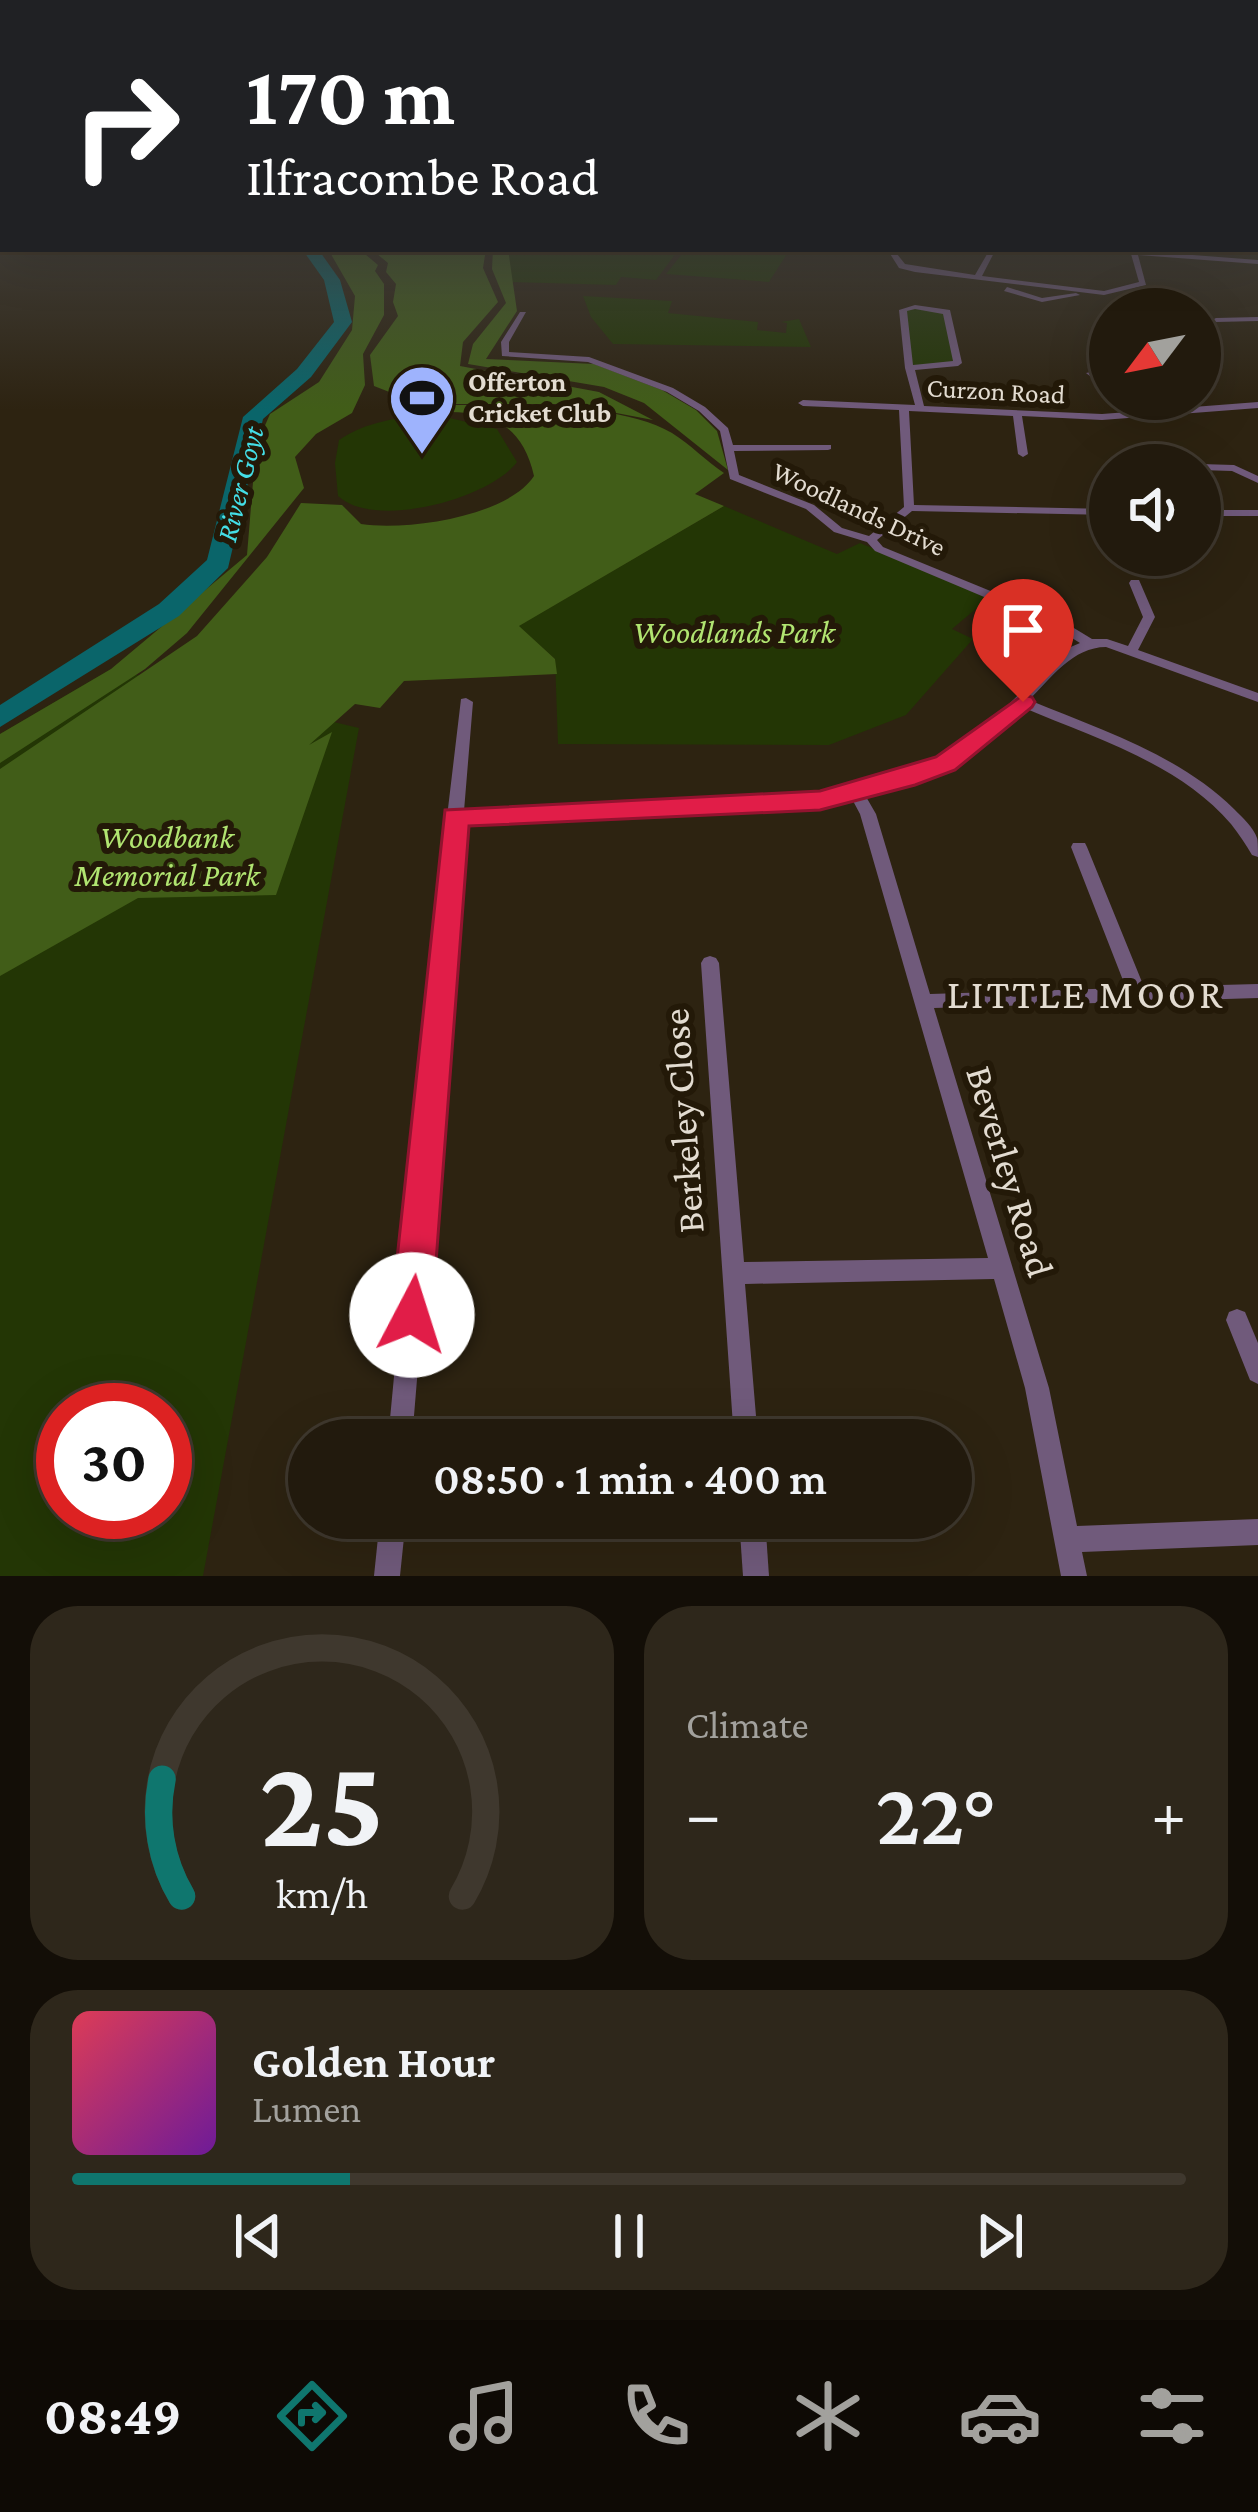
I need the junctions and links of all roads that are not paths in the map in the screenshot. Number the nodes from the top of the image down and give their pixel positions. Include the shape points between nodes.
1 (902, 263) edge
2 (988, 263) edge
3 (1137, 263) edge
4 (981, 279) junction
5 (524, 314) dead end
6 (1258, 319) edge
7 (1221, 320) edge
8 (909, 368) junction
9 (803, 403) dead end
10 (1258, 405) edge
11 (904, 407) junction
12 (920, 408) junction
13 (1221, 408) edge
14 (1017, 414) junction
15 (1089, 417) edge
16 (828, 447) dead end
17 (728, 448) junction
18 (1023, 454) dead end
19 (1221, 468) edge
20 (1258, 480) edge
21 (909, 508) junction
22 (1089, 512) edge
23 (1221, 512) edge
24 (1258, 513) edge
25 (871, 540) junction
26 (1135, 583) dead end
27 (1089, 643) junction
28 (1130, 652) junction
29 (1258, 698) edge
30 (466, 702) dead end
31 (1023, 702) junction
32 (856, 793) junction
33 (455, 817) junction
34 (1079, 847) dead end
35 (1258, 851) edge
36 (710, 963) dead end
37 (1258, 991) edge
38 (1137, 993) junction
39 (922, 1001) junction
40 (1003, 1268) junction
41 (733, 1273) junction
42 (1237, 1320) dead end
43 (1258, 1372) edge
44 (402, 1419) edge
45 (744, 1419) edge
46 (1258, 1532) edge
47 (391, 1539) edge
48 (753, 1539) edge
49 (1067, 1539) junction
50 (387, 1576) edge
51 (756, 1576) edge
52 (1074, 1576) edge

1 - 4 street
2 - 4 street
3 - 4 street via 1144,279 1117,293 1042,300
5 - 17 street, Woodlands Drive via 505,354 589,360 670,389 725,430
6 - 7 street
8 - 8 street via 903,310 946,312 958,363
8 - 12 street
9 - 11 street, Curzon Road
10 - 13 street, Curzon Road
11 - 12 street, Curzon Road
11 - 21 street
12 - 14 street, Curzon Road
14 - 15 street, Curzon Road
14 - 18 street
16 - 17 street, Woodlands Drive
17 - 25 street, Woodlands Drive via 734,477
19 - 20 street
21 - 22 street
21 - 25 street
23 - 24 street
25 - 27 street, Woodlands Drive
26 - 28 street via 1149,617
27 - 28 street, Woodlands Drive
27 - 31 street
28 - 29 street, Woodlands Drive
30 - 33 street
31 - 32 street via 945,764
31 - 35 street via 1192,781 1242,823
32 - 33 street
32 - 39 street, Beverley Road
33 - 44 street
34 - 38 street
36 - 41 street, Berkeley Close
37 - 38 street
38 - 39 street
39 - 40 street, Beverley Road
40 - 41 street, Berkeley Close
40 - 49 street, Beverley Road
41 - 45 street, Berkeley Close
42 - 43 street
46 - 49 street
47 - 50 street
48 - 51 street
49 - 52 street, Beverley Road

